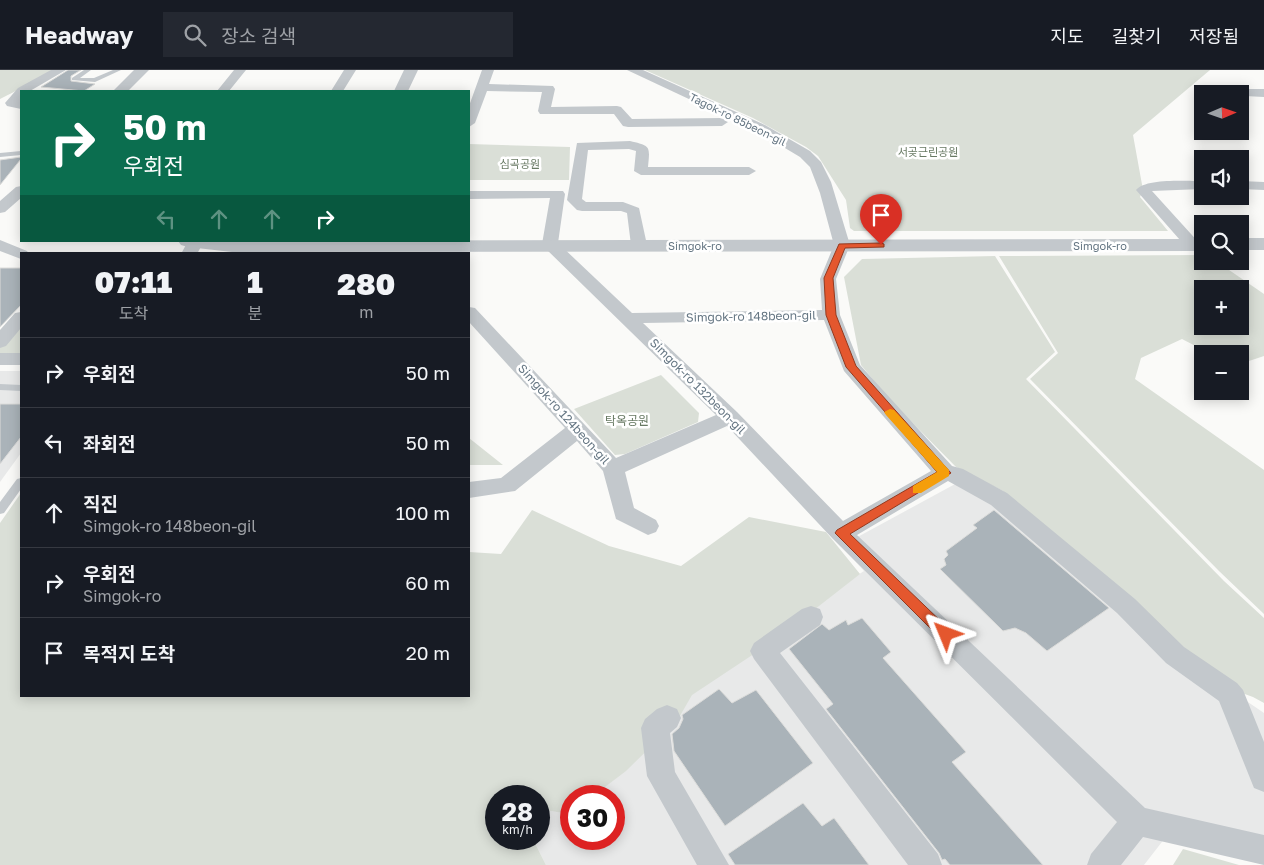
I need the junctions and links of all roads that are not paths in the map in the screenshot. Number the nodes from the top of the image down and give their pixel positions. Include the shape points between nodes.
1 (60, 70) edge
2 (88, 70) edge
3 (118, 70) edge
4 (142, 70) edge
5 (240, 70) edge
6 (350, 70) edge
7 (411, 70) edge
8 (488, 70) edge
9 (632, 70) edge
10 (482, 87) junction
11 (25, 90) edge
12 (121, 90) edge
13 (224, 90) edge
14 (338, 90) edge
15 (401, 90) edge
16 (1249, 93) edge
17 (1264, 93) edge
18 (20, 94) edge
19 (20, 105) edge
20 (470, 119) edge
21 (722, 122) dead end
22 (628, 124) junction
23 (630, 145) junction
24 (20, 154) edge
25 (0, 155) edge
26 (749, 171) dead end
27 (1194, 185) edge
28 (1249, 186) edge
29 (1264, 186) edge
30 (20, 191) edge
31 (470, 195) edge
32 (0, 210) edge
33 (1194, 241) edge
34 (330, 243) edge
35 (550, 244) junction
36 (638, 244) junction
37 (1249, 244) edge
38 (1264, 244) edge
39 (0, 245) edge
40 (192, 245) edge
41 (1194, 245) edge
42 (842, 246) junction
43 (392, 249) edge
44 (20, 254) edge
45 (470, 313) edge
46 (831, 315) junction
47 (20, 318) edge
48 (628, 318) junction
49 (0, 342) edge
50 (0, 359) edge
51 (20, 359) edge
52 (0, 387) edge
53 (20, 388) edge
54 (730, 417) junction
55 (578, 430) junction
56 (613, 468) junction
57 (945, 473) junction
58 (20, 483) edge
59 (470, 490) edge
60 (0, 510) edge
61 (648, 526) dead end
62 (841, 533) junction
63 (811, 617) dead end
64 (667, 718) dead end
65 (1264, 778) edge
66 (1137, 821) junction
67 (1264, 850) edge
68 (714, 865) edge
69 (927, 865) edge
70 (1102, 865) edge

1 - 11 street
2 - 3 lane via 74,79 95,80
4 - 12 street
5 - 13 street
6 - 14 street
7 - 15 street
8 - 10 street
9 - 42 street, Tagok-ro 85beon-gil via 769,133 815,164 824,182
10 - 20 street
10 - 22 street via 549,89 544,111 616,110
16 - 17 street
18 - 19 street via 11,103
21 - 22 street
22 - 23 street via 638,134
23 - 26 street via 643,149 641,171
23 - 36 street via 582,146 574,200 582,207 623,206 634,210
24 - 25 lane
27 - 33 street via 1143,190
28 - 29 street
30 - 32 street
31 - 35 street via 558,194
34 - 40 street, Simgok-ro
34 - 43 street, Simgok-ro
35 - 36 street, Simgok-ro
35 - 43 street, Simgok-ro
35 - 48 street, Simgok-ro 132beon-gil
36 - 42 street, Simgok-ro
37 - 38 street
39 - 44 street
41 - 42 street, Simgok-ro
42 - 46 street, Simgok-ro 148beon-gil via 828,278
45 - 55 street, Simgok-ro 124beon-gil
46 - 48 street, Simgok-ro 148beon-gil
46 - 57 street via 851,367
47 - 49 street
48 - 54 street, Simgok-ro 132beon-gil
50 - 51 street
52 - 53 lane
54 - 56 street, Simgok-ro 124beon-gil
54 - 62 street, Simgok-ro 132beon-gil
55 - 56 street, Simgok-ro 124beon-gil
55 - 59 street via 507,485
56 - 61 street via 624,512
57 - 62 street
57 - 65 street via 955,475 999,499 1126,606 1175,655 1228,692
58 - 60 lane
62 - 66 street, Simgok-ro 132beon-gil
63 - 69 street via 763,651
64 - 68 street via 655,728 661,776
66 - 67 street
66 - 70 street

